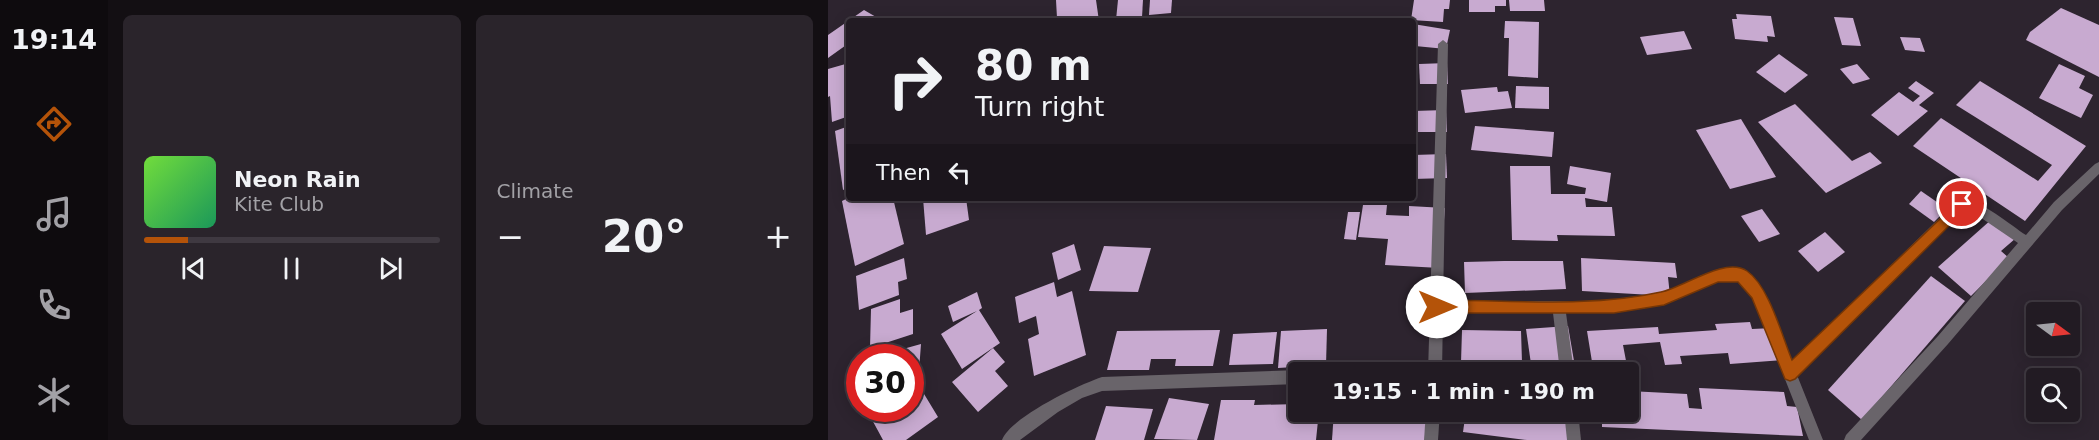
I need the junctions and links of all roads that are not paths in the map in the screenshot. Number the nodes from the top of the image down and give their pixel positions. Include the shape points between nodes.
1 (1443, 44) dead end
2 (2099, 166) edge
3 (2026, 242) junction
4 (1437, 307) junction
5 (1559, 307) junction
6 (1435, 362) edge
7 (1566, 362) edge
8 (1790, 373) junction
9 (1288, 377) edge
10 (1432, 422) edge
11 (1572, 422) edge
12 (1010, 440) edge
13 (1431, 440) edge
14 (1574, 440) edge
15 (1816, 440) edge
16 (1851, 440) edge

1 - 4 street
2 - 3 street
3 - 8 street via 1978,209 1962,204
3 - 16 street
4 - 5 street
4 - 6 street
5 - 7 street
5 - 8 street via 1614,307 1664,298 1717,276 1742,276 1758,294
8 - 15 street
9 - 12 street via 1102,384 1078,391
10 - 13 street
11 - 14 street

